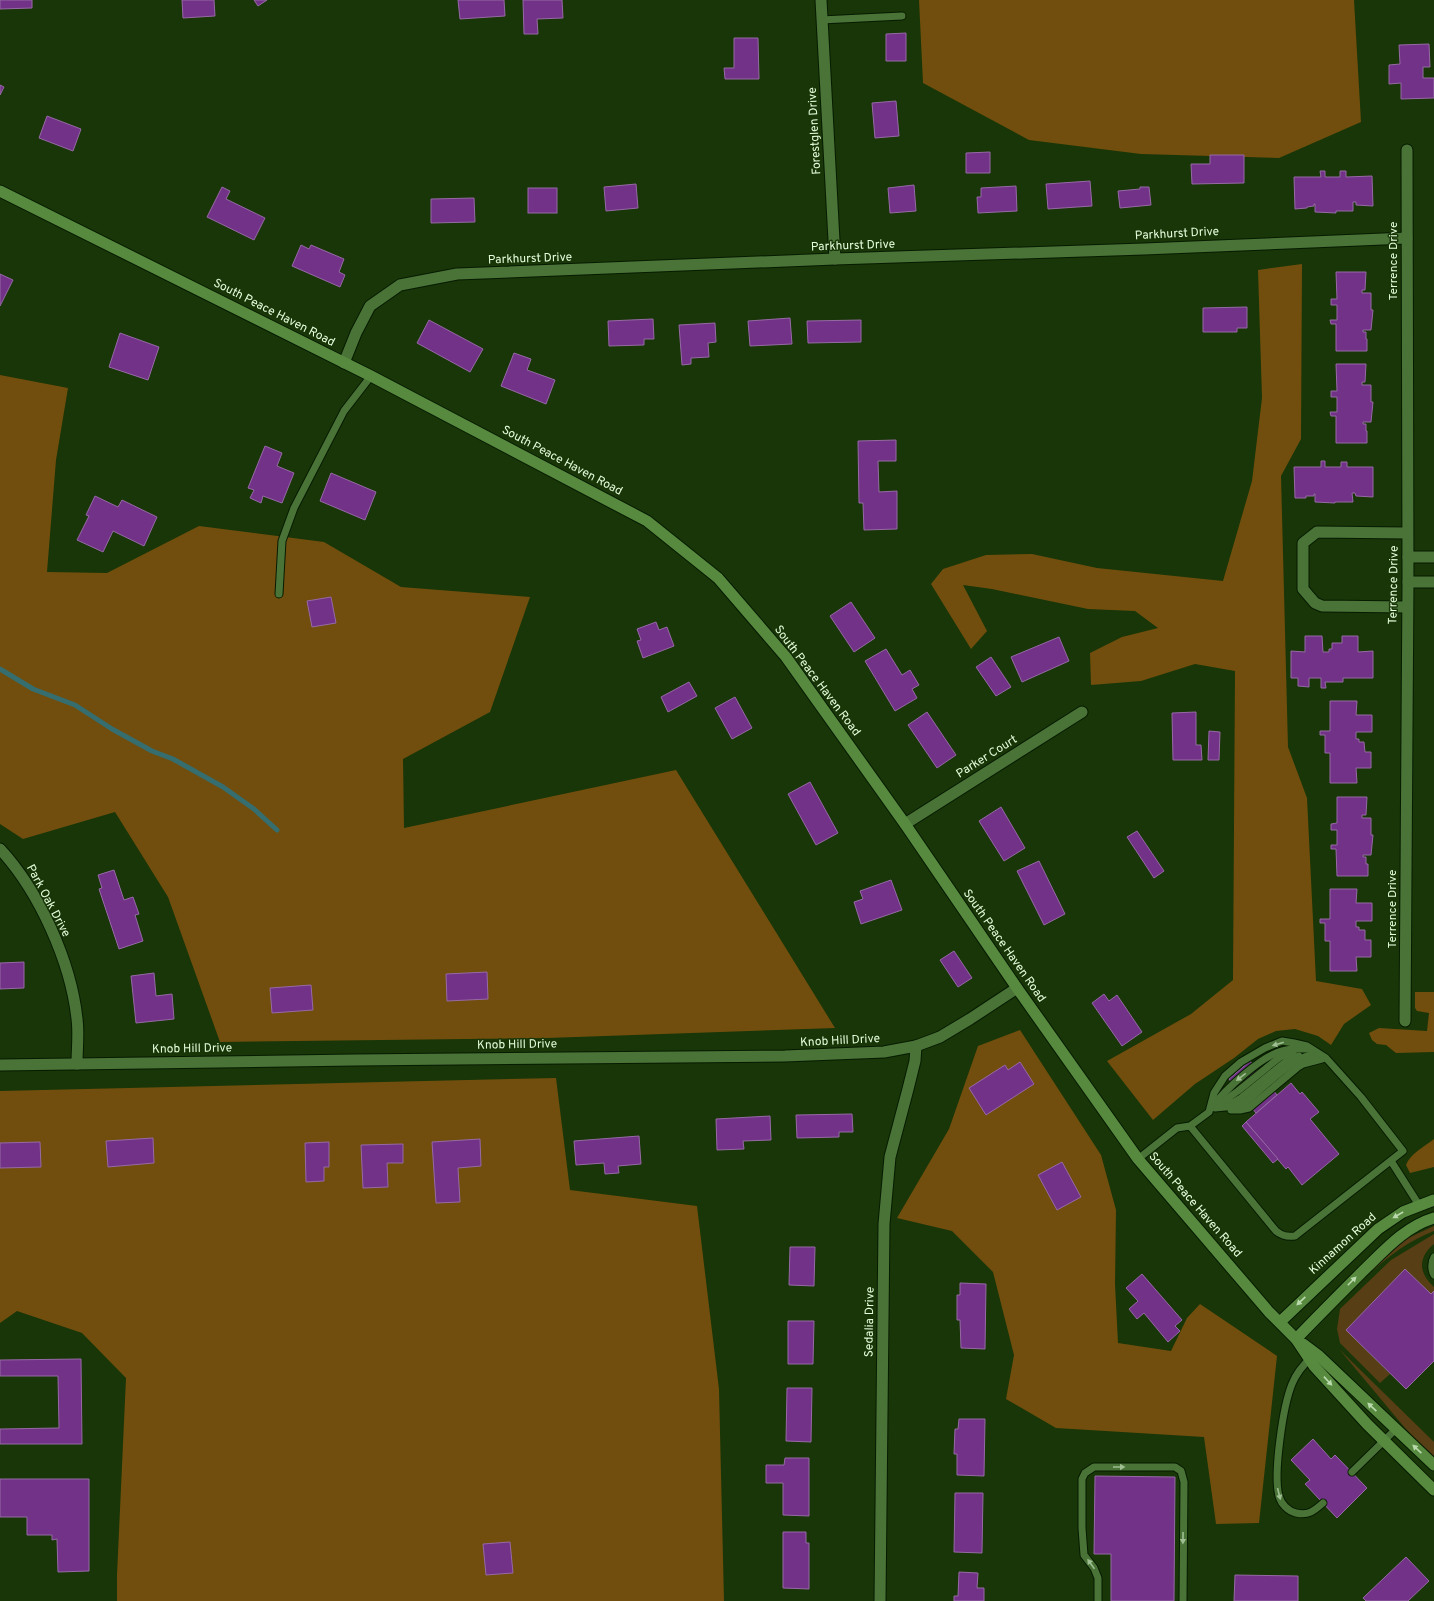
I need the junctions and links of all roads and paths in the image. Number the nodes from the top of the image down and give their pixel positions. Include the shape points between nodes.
1 (821, 0) edge
2 (902, 16) dead end
3 (821, 20) junction
4 (1407, 150) dead end
5 (0, 191) edge
6 (1407, 238) junction
7 (835, 260) junction
8 (344, 363) junction
9 (371, 376) junction
10 (1407, 533) junction
11 (1408, 557) junction
12 (1434, 557) edge
13 (1408, 582) junction
14 (1434, 582) edge
15 (279, 594) dead end
16 (1407, 607) junction
17 (1082, 712) dead end
18 (905, 824) junction
19 (0, 850) edge
20 (1017, 988) junction
21 (1405, 1021) dead end
22 (916, 1046) junction
23 (1326, 1058) junction
24 (77, 1064) junction
25 (0, 1065) edge
26 (1209, 1112) junction
27 (1190, 1126) junction
28 (1138, 1159) junction
29 (1391, 1160) junction
30 (1434, 1200) edge
31 (1419, 1205) junction
32 (1434, 1218) edge
33 (1434, 1257) edge
34 (1434, 1274) edge
35 (1280, 1322) junction
36 (1296, 1339) junction
37 (1312, 1356) junction
38 (1396, 1429) junction
39 (1384, 1441) junction
40 (1434, 1465) edge
41 (1352, 1472) dead end
42 (1434, 1490) edge
43 (1323, 1503) dead end
44 (880, 1601) edge
45 (1098, 1601) edge
46 (1183, 1601) edge

1 - 3 street, Forestglen Drive
2 - 3 lane
3 - 7 street, Forestglen Drive
4 - 6 street, Terrence Drive
5 - 8 main road, South Peace Haven Road
6 - 7 street, Parkhurst Drive
6 - 10 street, Terrence Drive
7 - 8 street, Parkhurst Drive via 457,274 400,285 370,306
8 - 9 main road, South Peace Haven Road
9 - 15 lane via 344,411 294,508 282,541
9 - 18 main road, South Peace Haven Road via 647,521 718,578 786,657
10 - 11 street, Terrence Drive
10 - 16 street via 1317,532 1303,543 1303,589 1315,603 1322,606
11 - 12 street
11 - 13 street, Terrence Drive
13 - 14 street
13 - 16 street, Terrence Drive
16 - 21 street, Terrence Drive
17 - 18 street, Parker Court
18 - 20 main road, South Peace Haven Road
19 - 24 street, Park Oak Drive via 12,862 55,936 70,980 77,1019
20 - 22 street, Knob Hill Drive via 952,1030
20 - 28 main road, South Peace Haven Road
22 - 24 street, Knob Hill Drive via 884,1052 785,1056
22 - 44 street, Sedalia Drive via 915,1060 890,1157 884,1224
23 - 26 lane via 1303,1064 1249,1108
23 - 26 lane via 1308,1054 1289,1059 1241,1098 1215,1107
23 -> 26 lane via 1307,1049 1282,1050 1231,1085
23 -> 26 lane via 1307,1046 1294,1043 1282,1042 1265,1048 1241,1062 1225,1076 1214,1093
23 - 29 lane via 1361,1097 1403,1151
24 - 25 street, Knob Hill Drive
26 - 27 lane
27 - 28 lane via 1177,1128
27 - 29 lane via 1276,1231 1285,1236 1295,1236
28 - 35 main road, South Peace Haven Road
29 - 31 lane
30 - 31 main road, Kinnamon Road
31 -> 35 main road, Kinnamon Road via 1396,1216 1378,1229
36 -> 32 main road via 1398,1238 1416,1225
33 - 34 lane via 1431,1271
35 - 36 main road, South Peace Haven Road
36 - 37 main road, South Peace Haven Road
38 -> 37 main road, South Peace Haven Road
37 -> 39 main road, South Peace Haven Road via 1330,1384
37 -> 43 lane via 1295,1378 1286,1400 1277,1483 1285,1507 1294,1512 1313,1512
38 - 39 lane
40 -> 38 main road, South Peace Haven Road
39 - 41 lane
39 - 42 main road, South Peace Haven Road
45 -> 46 lane via 1098,1578 1084,1555 1082,1528 1082,1479 1085,1473 1094,1467 1175,1467 1181,1471 1184,1482

